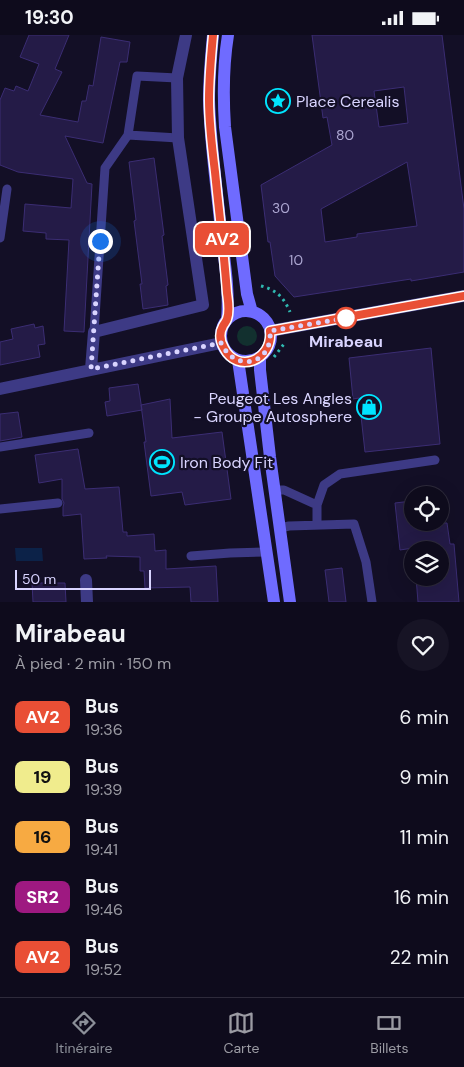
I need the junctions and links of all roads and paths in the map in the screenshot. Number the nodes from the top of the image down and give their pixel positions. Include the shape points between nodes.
1 (186, 35) edge
2 (213, 35) edge
3 (228, 35) edge
4 (177, 78) junction
5 (128, 135) junction
6 (178, 138) junction
7 (7, 189) dead end
8 (0, 238) edge
9 (258, 285) dead end
10 (464, 296) edge
11 (252, 312) junction
12 (290, 313) dead end
13 (227, 320) junction
14 (270, 331) junction
15 (94, 332) junction
16 (221, 343) junction
17 (260, 357) junction
18 (238, 360) junction
19 (91, 369) junction
20 (0, 389) edge
21 (89, 433) dead end
22 (0, 447) edge
23 (435, 460) dead end
24 (274, 490) junction
25 (58, 503) dead end
26 (317, 505) junction
27 (0, 509) edge
28 (317, 525) junction
29 (280, 528) junction
30 (266, 552) junction
31 (191, 556) dead end
32 (86, 581) dead end
33 (86, 602) edge
34 (274, 602) edge
35 (290, 602) edge
36 (372, 602) edge

1 - 4 street
2 - 13 main road via 209,99
3 - 11 main road via 224,69 225,127
4 - 5 lane via 137,76
4 - 6 street
5 - 6 lane
5 - 15 lane via 105,168
6 - 15 street via 203,305
7 - 8 lane
9 - 12 path via 273,289 286,302
10 - 14 street
11 - 13 main road via 243,311
11 - 14 main road via 261,316
13 - 16 main road via 221,331
14 - 17 main road via 269,346
15 - 19 street
16 - 18 main road via 230,356
16 - 19 street
17 - 18 main road
17 - 24 main road
18 - 30 main road
19 - 20 street
21 - 22 lane
23 - 26 lane via 340,474 324,485
24 - 26 lane via 284,490
24 - 29 main road
25 - 27 lane
26 - 28 lane
28 - 29 lane
28 - 36 lane via 354,524 366,563
29 - 35 main road
30 - 31 lane
30 - 34 main road
32 - 33 street

